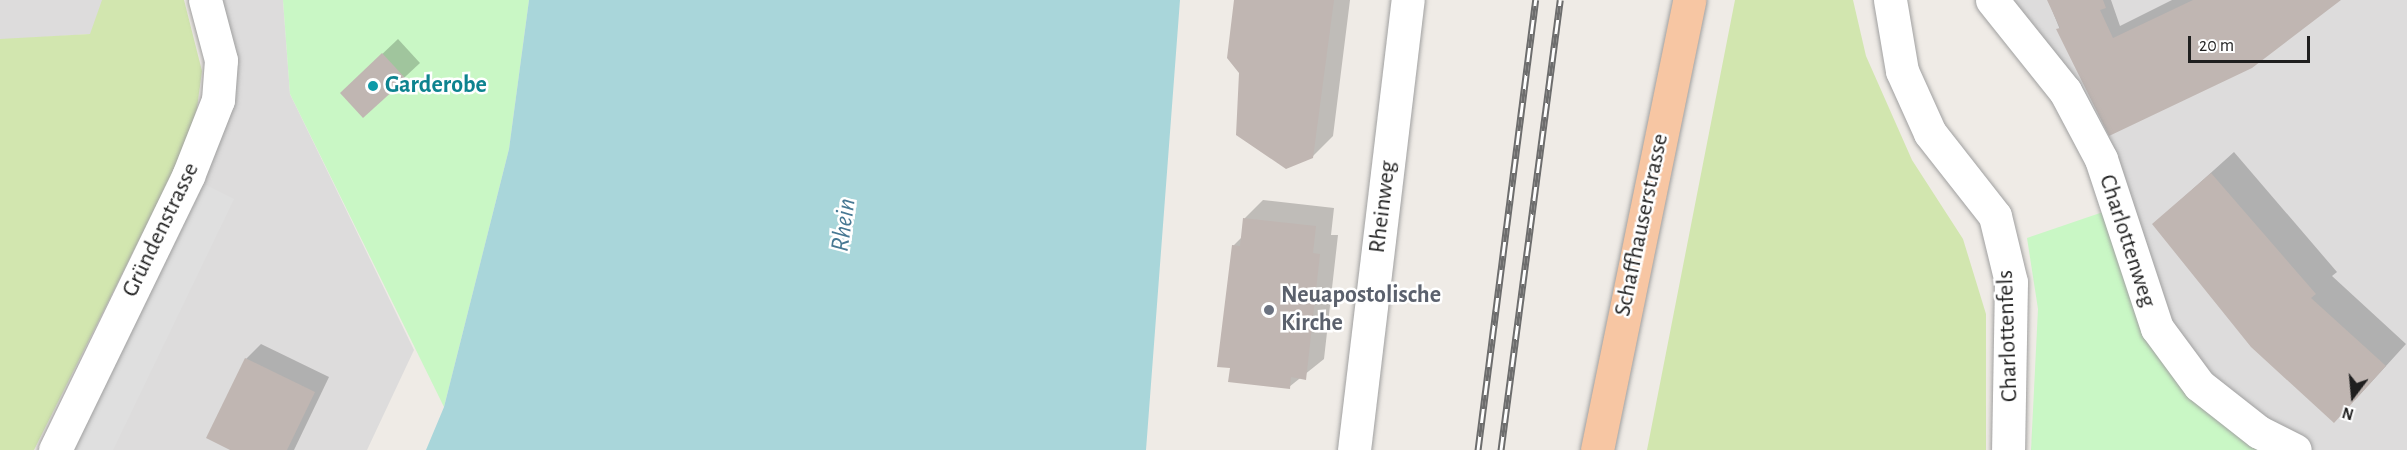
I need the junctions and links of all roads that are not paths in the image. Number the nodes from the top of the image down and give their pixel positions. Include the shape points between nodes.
1 (205, 0) edge
2 (1408, 0) edge
3 (1689, 0) edge
4 (1890, 0) edge
5 (1992, 0) edge
6 (55, 450) edge
7 (1354, 450) edge
8 (1597, 450) edge
9 (2008, 450) edge
10 (2295, 450) edge

1 - 6 street, Gründenstrasse via 221,60 218,100 188,176
2 - 7 street, Rheinweg
3 - 8 main road, Schaffhauserstrasse
4 - 9 street, Charlottenfels via 1902,71 1930,133 1995,216 2011,282
5 - 10 street, Charlottenweg via 2065,92 2100,159 2157,328 2199,386 2259,432

